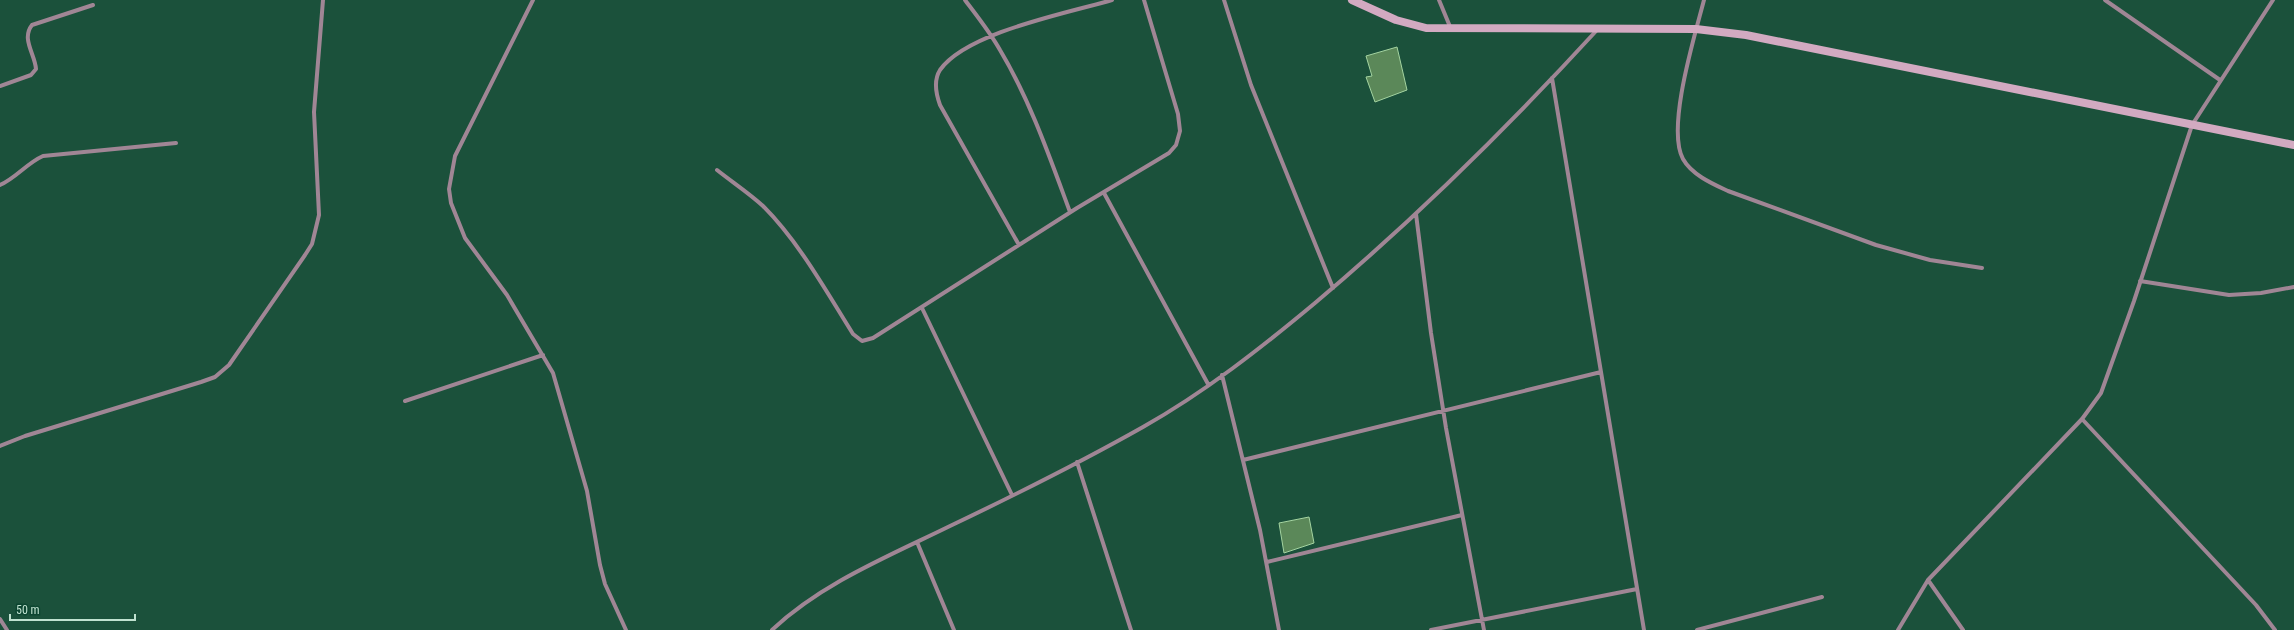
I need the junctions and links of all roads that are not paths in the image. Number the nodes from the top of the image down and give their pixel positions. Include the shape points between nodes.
1 (323, 0) edge
2 (533, 0) edge
3 (965, 0) edge
4 (1112, 0) edge
5 (1144, 0) edge
6 (1224, 0) edge
7 (1352, 0) edge
8 (1439, 0) edge
9 (1704, 0) edge
10 (2105, 0) edge
11 (2273, 0) edge
12 (93, 5) dead end
13 (1451, 29) junction
14 (1696, 29) junction
15 (1597, 30) junction
16 (991, 35) junction
17 (1552, 78) junction
18 (2220, 80) junction
19 (0, 86) edge
20 (2192, 125) junction
21 (176, 143) dead end
22 (2294, 145) edge
23 (717, 170) dead end
24 (0, 185) edge
25 (1104, 193) junction
26 (1070, 212) junction
27 (1416, 214) junction
28 (1020, 245) junction
29 (1982, 268) dead end
30 (2140, 281) junction
31 (2294, 287) edge
32 (1333, 288) junction
33 (922, 308) junction
34 (543, 355) junction
35 (1601, 372) junction
36 (1222, 375) junction
37 (1208, 384) junction
38 (405, 401) dead end
39 (1443, 411) junction
40 (2082, 419) junction
41 (0, 446) edge
42 (1243, 460) junction
43 (1077, 462) junction
44 (1012, 495) junction
45 (1462, 515) junction
46 (917, 542) junction
47 (1267, 562) junction
48 (1928, 580) junction
49 (1637, 589) junction
50 (1822, 597) dead end
51 (1482, 618) junction
52 (0, 619) edge
53 (7, 630) edge
54 (626, 630) edge
55 (772, 630) edge
56 (954, 630) edge
57 (1131, 630) edge
58 (1278, 630) edge
59 (1431, 630) edge
60 (1484, 630) edge
61 (1644, 630) edge
62 (1696, 630) edge
63 (1898, 630) edge
64 (1963, 630) edge
65 (2275, 630) edge

1 - 41 street via 314,112 319,215 316,230 305,255 228,365 215,377 201,382
2 - 34 street via 455,156 449,189 456,219 464,238 507,295
3 - 16 street
4 - 16 street
5 - 25 street via 1178,114 1180,131 1176,145 1169,153
6 - 32 street via 1252,85
7 - 13 street via 1411,25
8 - 13 street
9 - 14 street
10 - 18 street
11 - 18 street
12 - 19 street via 32,25 27,37 36,69 31,75
13 - 15 street
14 - 15 street
14 - 20 street via 1746,35
14 - 29 street via 1677,132 1684,160 1708,182 1876,245 1930,260
15 - 17 street
16 - 26 street via 1025,99
16 - 28 street via 958,54 940,71 935,84 936,95
17 - 27 street via 1519,114
17 - 35 street
18 - 20 street
20 - 22 street
20 - 30 street
21 - 24 street via 43,156
23 - 33 street via 769,213 806,262 857,338 862,341 873,338
25 - 26 street
25 - 37 street
26 - 28 street
27 - 32 street
27 - 39 street
28 - 33 street
30 - 31 street via 2234,295
30 - 40 street via 2101,393
32 - 36 street
33 - 44 street
34 - 38 street
34 - 54 street via 559,390 587,491 605,584
35 - 39 street
35 - 49 street
36 - 37 street
36 - 42 street
37 - 43 street via 1144,426
39 - 42 street
39 - 45 street
40 - 48 street
40 - 65 street via 2256,605
42 - 47 street
43 - 44 street
43 - 57 street
44 - 46 street
45 - 47 street
45 - 51 street
46 - 55 street via 875,562 822,593
46 - 56 street
47 - 58 street
48 - 63 street
48 - 64 street
49 - 51 street
49 - 61 street
50 - 62 street
51 - 59 street
51 - 60 street
52 - 53 street

